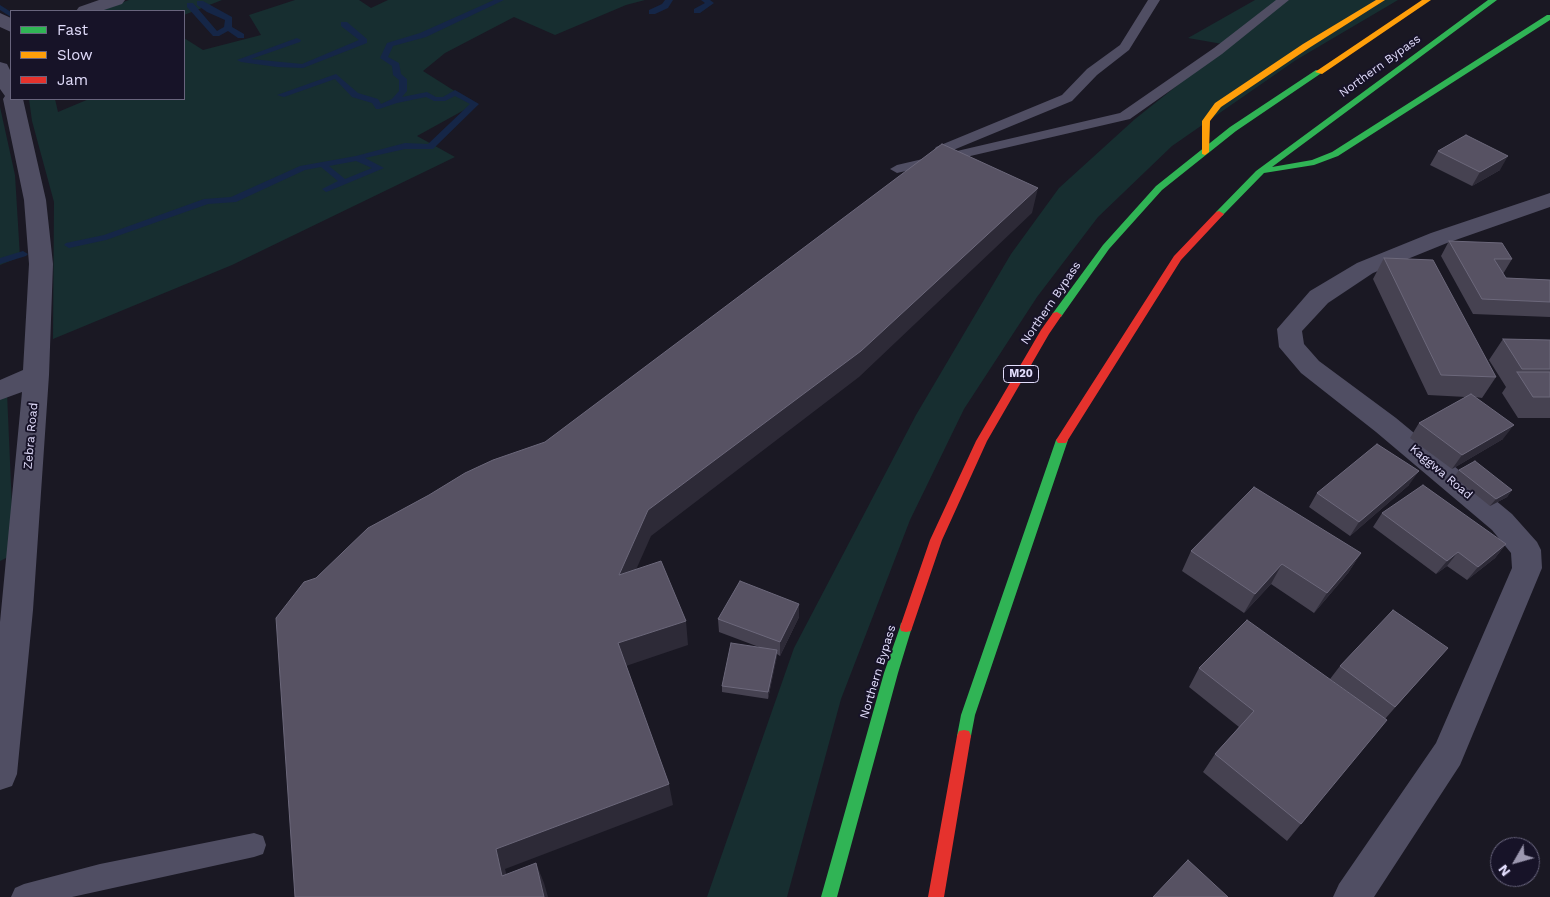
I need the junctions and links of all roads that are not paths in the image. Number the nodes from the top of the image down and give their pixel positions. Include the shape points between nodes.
1 (116, 0) edge
2 (1154, 0) edge
3 (1283, 0) edge
4 (1427, 0) edge
5 (1493, 0) edge
6 (1377, 2) edge
7 (89, 10) edge
8 (1550, 17) edge
9 (0, 18) edge
10 (10, 27) edge
11 (0, 68) edge
12 (10, 90) edge
13 (13, 100) edge
14 (1205, 152) junction
15 (1259, 173) junction
16 (1550, 200) edge
17 (36, 375) junction
18 (0, 392) edge
19 (0, 774) edge
20 (254, 845) dead end
21 (24, 897) edge
22 (829, 897) edge
23 (936, 897) edge
24 (1352, 897) edge

1 - 7 street
2 - 3 lane via 1125,47 1092,72 1067,98 902,168 1124,116 1218,51
4 - 14 highway, Northern Bypass / M20 via 1233,129
5 - 15 highway, Northern Bypass
6 - 14 highway via 1218,105 1206,121
8 - 15 highway via 1335,154 1314,162
9 - 10 street
11 - 12 street
13 - 17 street, Zebra Road via 35,200 41,264
14 - 22 highway, Northern Bypass / M20 via 1159,188 1106,247 1045,332 982,441 936,540 891,674
15 - 23 highway, Northern Bypass via 1177,258 1060,444 968,715
16 - 24 street, Kaggwa Road via 1439,238 1365,268 1319,298 1289,329 1292,347 1310,367 1386,425 1502,522 1526,550 1527,568 1448,754
17 - 18 street
17 - 19 street, Zebra Road via 18,610
20 - 21 lane via 100,877

